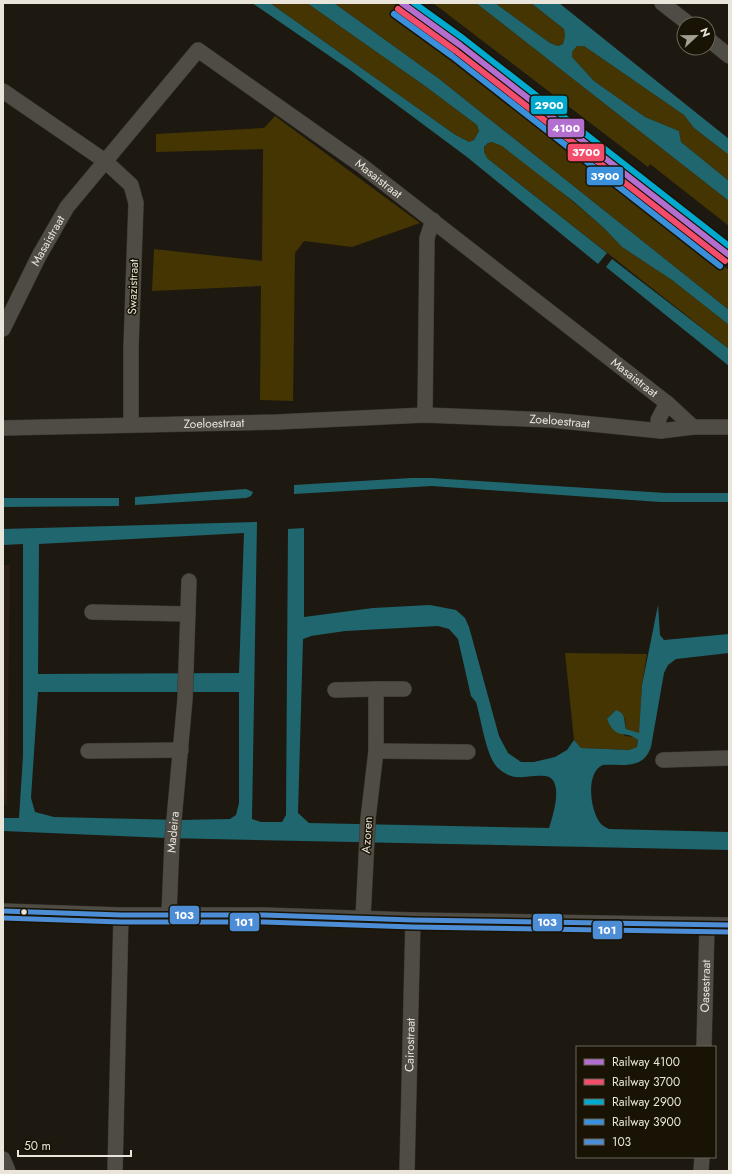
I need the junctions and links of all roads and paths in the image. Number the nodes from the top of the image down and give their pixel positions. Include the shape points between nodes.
1 (662, 3) edge
2 (679, 16) edge
3 (716, 45) edge
4 (729, 56) edge
5 (3, 91) edge
6 (105, 161) junction
7 (433, 220) junction
8 (3, 329) edge
9 (667, 403) junction
10 (425, 415) junction
11 (131, 425) junction
12 (693, 427) junction
13 (729, 427) edge
14 (3, 428) edge
15 (661, 431) junction
16 (189, 581) dead end
17 (92, 612) dead end
18 (188, 614) junction
19 (376, 689) junction
20 (404, 689) dead end
21 (335, 690) dead end
22 (181, 750) junction
23 (88, 751) dead end
24 (376, 751) junction
25 (468, 752) dead end
26 (729, 758) edge
27 (662, 760) dead end
28 (3, 911) edge
29 (169, 914) junction
30 (121, 915) junction
31 (363, 918) junction
32 (413, 920) junction
33 (707, 925) junction
34 (729, 925) edge
35 (704, 1046) edge
36 (702, 1158) edge
37 (3, 1159) edge
38 (8, 1171) edge
39 (115, 1171) edge
40 (407, 1171) edge
41 (701, 1171) edge

1 - 2 street
3 - 4 street
5 - 6 street
6 - 7 street, Masaistraat via 198,50
6 - 8 street, Masaistraat via 67,207 39,256
6 - 11 street, Swazistraat via 131,185 136,203
7 - 9 street, Masaistraat
7 - 10 street via 427,238
9 - 12 street, Masaistraat
9 - 15 street, Masaistraat via 658,420
10 - 11 street, Zoeloestraat
10 - 15 street, Zoeloestraat via 552,420
11 - 14 street, Zoeloestraat
12 - 13 street
12 - 15 street, Zoeloestraat
16 - 18 street, Madeira
17 - 18 street
18 - 22 street, Madeira
19 - 20 street
19 - 21 street
19 - 24 street, Azoren
22 - 23 street
22 - 29 street, Madeira via 172,842
24 - 25 street
24 - 31 street, Azoren via 368,819
26 - 27 street
28 - 30 street
29 - 30 street
29 - 31 street
30 - 39 street
31 - 32 street
32 - 33 street
32 - 40 street, Cairostraat
33 - 34 street
33 - 35 street, Oasestraat
36 - 41 street
37 - 38 street

